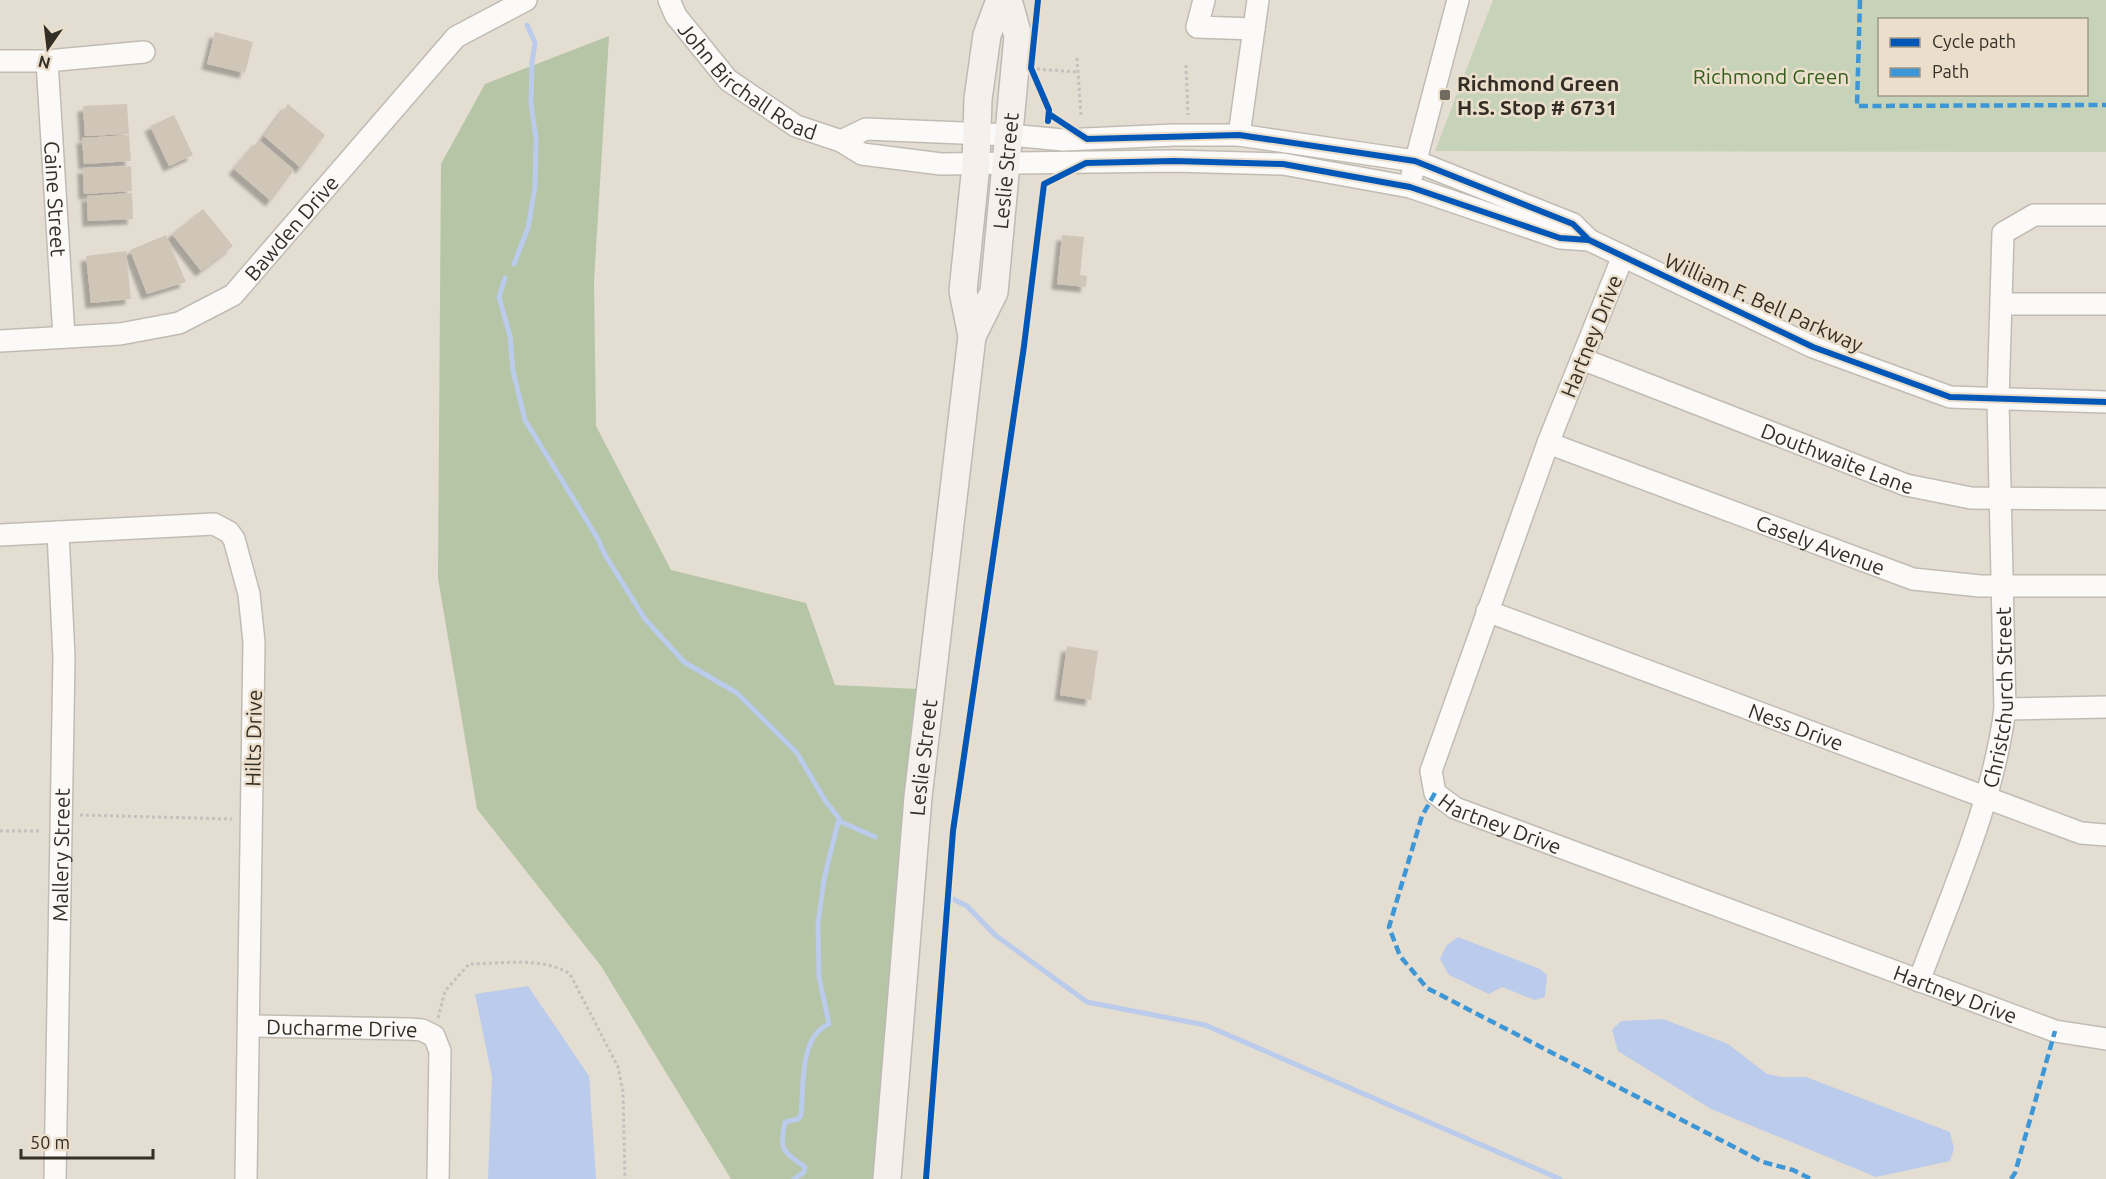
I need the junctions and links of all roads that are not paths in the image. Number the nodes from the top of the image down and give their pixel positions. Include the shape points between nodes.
1 (526, 0) edge
2 (669, 0) edge
3 (1000, 0) edge
4 (1008, 0) edge
5 (1204, 0) edge
6 (1258, 0) edge
7 (1458, 0) edge
8 (1254, 29) junction
9 (144, 52) dead end
10 (0, 62) edge
11 (47, 62) junction
12 (978, 133) junction
13 (1010, 135) junction
14 (1239, 135) junction
15 (841, 141) junction
16 (1415, 161) junction
17 (1006, 164) junction
18 (976, 165) junction
19 (1410, 187) junction
20 (2106, 215) edge
21 (1589, 240) junction
22 (1623, 256) junction
23 (2001, 304) junction
24 (2106, 304) edge
25 (972, 336) junction
26 (64, 338) junction
27 (0, 341) edge
28 (1582, 359) junction
29 (1998, 400) junction
30 (2106, 402) edge
31 (1548, 442) junction
32 (2106, 499) edge
33 (2000, 500) junction
34 (58, 531) junction
35 (0, 535) edge
36 (2002, 586) junction
37 (2106, 586) edge
38 (1487, 611) junction
39 (2106, 707) edge
40 (2005, 709) junction
41 (1987, 797) junction
42 (2106, 835) edge
43 (1919, 981) junction
44 (249, 1026) junction
45 (2106, 1039) edge
46 (55, 1179) edge
47 (246, 1179) edge
48 (438, 1179) edge
49 (887, 1179) edge

1 - 26 street, Bawden Drive via 456,38 233,295 179,322 120,334
2 - 15 street, John Birchall Road via 676,16 728,80 796,126
3 - 12 main road, Leslie Street via 987,35 978,99
4 - 13 main road, Leslie Street via 1018,36
5 - 8 street via 1197,27
6 - 8 street
7 - 16 street
8 - 14 street
9 - 11 street
10 - 11 street
11 - 26 street, Caine Street
12 - 13 street, William F. Bell Parkway
12 - 15 street, John Birchall Road via 866,129
12 - 18 main road, Leslie Street
13 - 14 street, William F. Bell Parkway via 1063,140
13 - 17 main road, Leslie Street
14 - 16 street, William F. Bell Parkway
15 - 18 street, John Birchall Road via 862,154
16 - 19 street
16 - 21 street, William F. Bell Parkway via 1573,224
17 - 18 street, William F. Bell Parkway
17 - 19 street, William F. Bell Parkway via 1283,164
17 - 25 main road, Leslie Street via 994,292
18 - 25 main road, Leslie Street via 963,291
19 - 21 street, William F. Bell Parkway via 1560,238
20 - 23 street, Christchurch Street via 2034,215 2003,233
21 - 22 street, William F. Bell Parkway
22 - 28 street, Hartney Drive
22 - 29 street, William F. Bell Parkway via 1813,347 1950,397
23 - 24 street
23 - 29 street, Christchurch Street
25 - 49 main road, Leslie Street via 918,797
26 - 27 street, Bawden Drive
28 - 31 street, Hartney Drive
28 - 33 street, Douthwaite Lane via 1906,485
29 - 30 street, William F. Bell Parkway
29 - 33 street, Christchurch Street
31 - 36 street, Casely Avenue via 1913,579
31 - 38 street, Hartney Drive
32 - 33 street, Douthwaite Lane
33 - 36 street, Christchurch Street
34 - 35 street, Hilts Drive
34 - 44 street, Hilts Drive via 206,524 222,526 229,532 245,577 252,615
34 - 46 street, Mallery Street via 64,657
36 - 37 street, Casely Avenue
36 - 40 street, Christchurch Street
38 - 41 street, Ness Drive
38 - 43 street, Hartney Drive via 1431,771 1435,793 1455,808
39 - 40 street
40 - 41 street, Christchurch Street via 2000,749
41 - 42 street, Ness Drive via 2081,833
41 - 43 street, Christchurch Street
43 - 45 street, Hartney Drive via 2055,1031
44 - 47 street, Hilts Drive
44 - 48 street, Ducharme Drive via 408,1029 434,1036 440,1051

